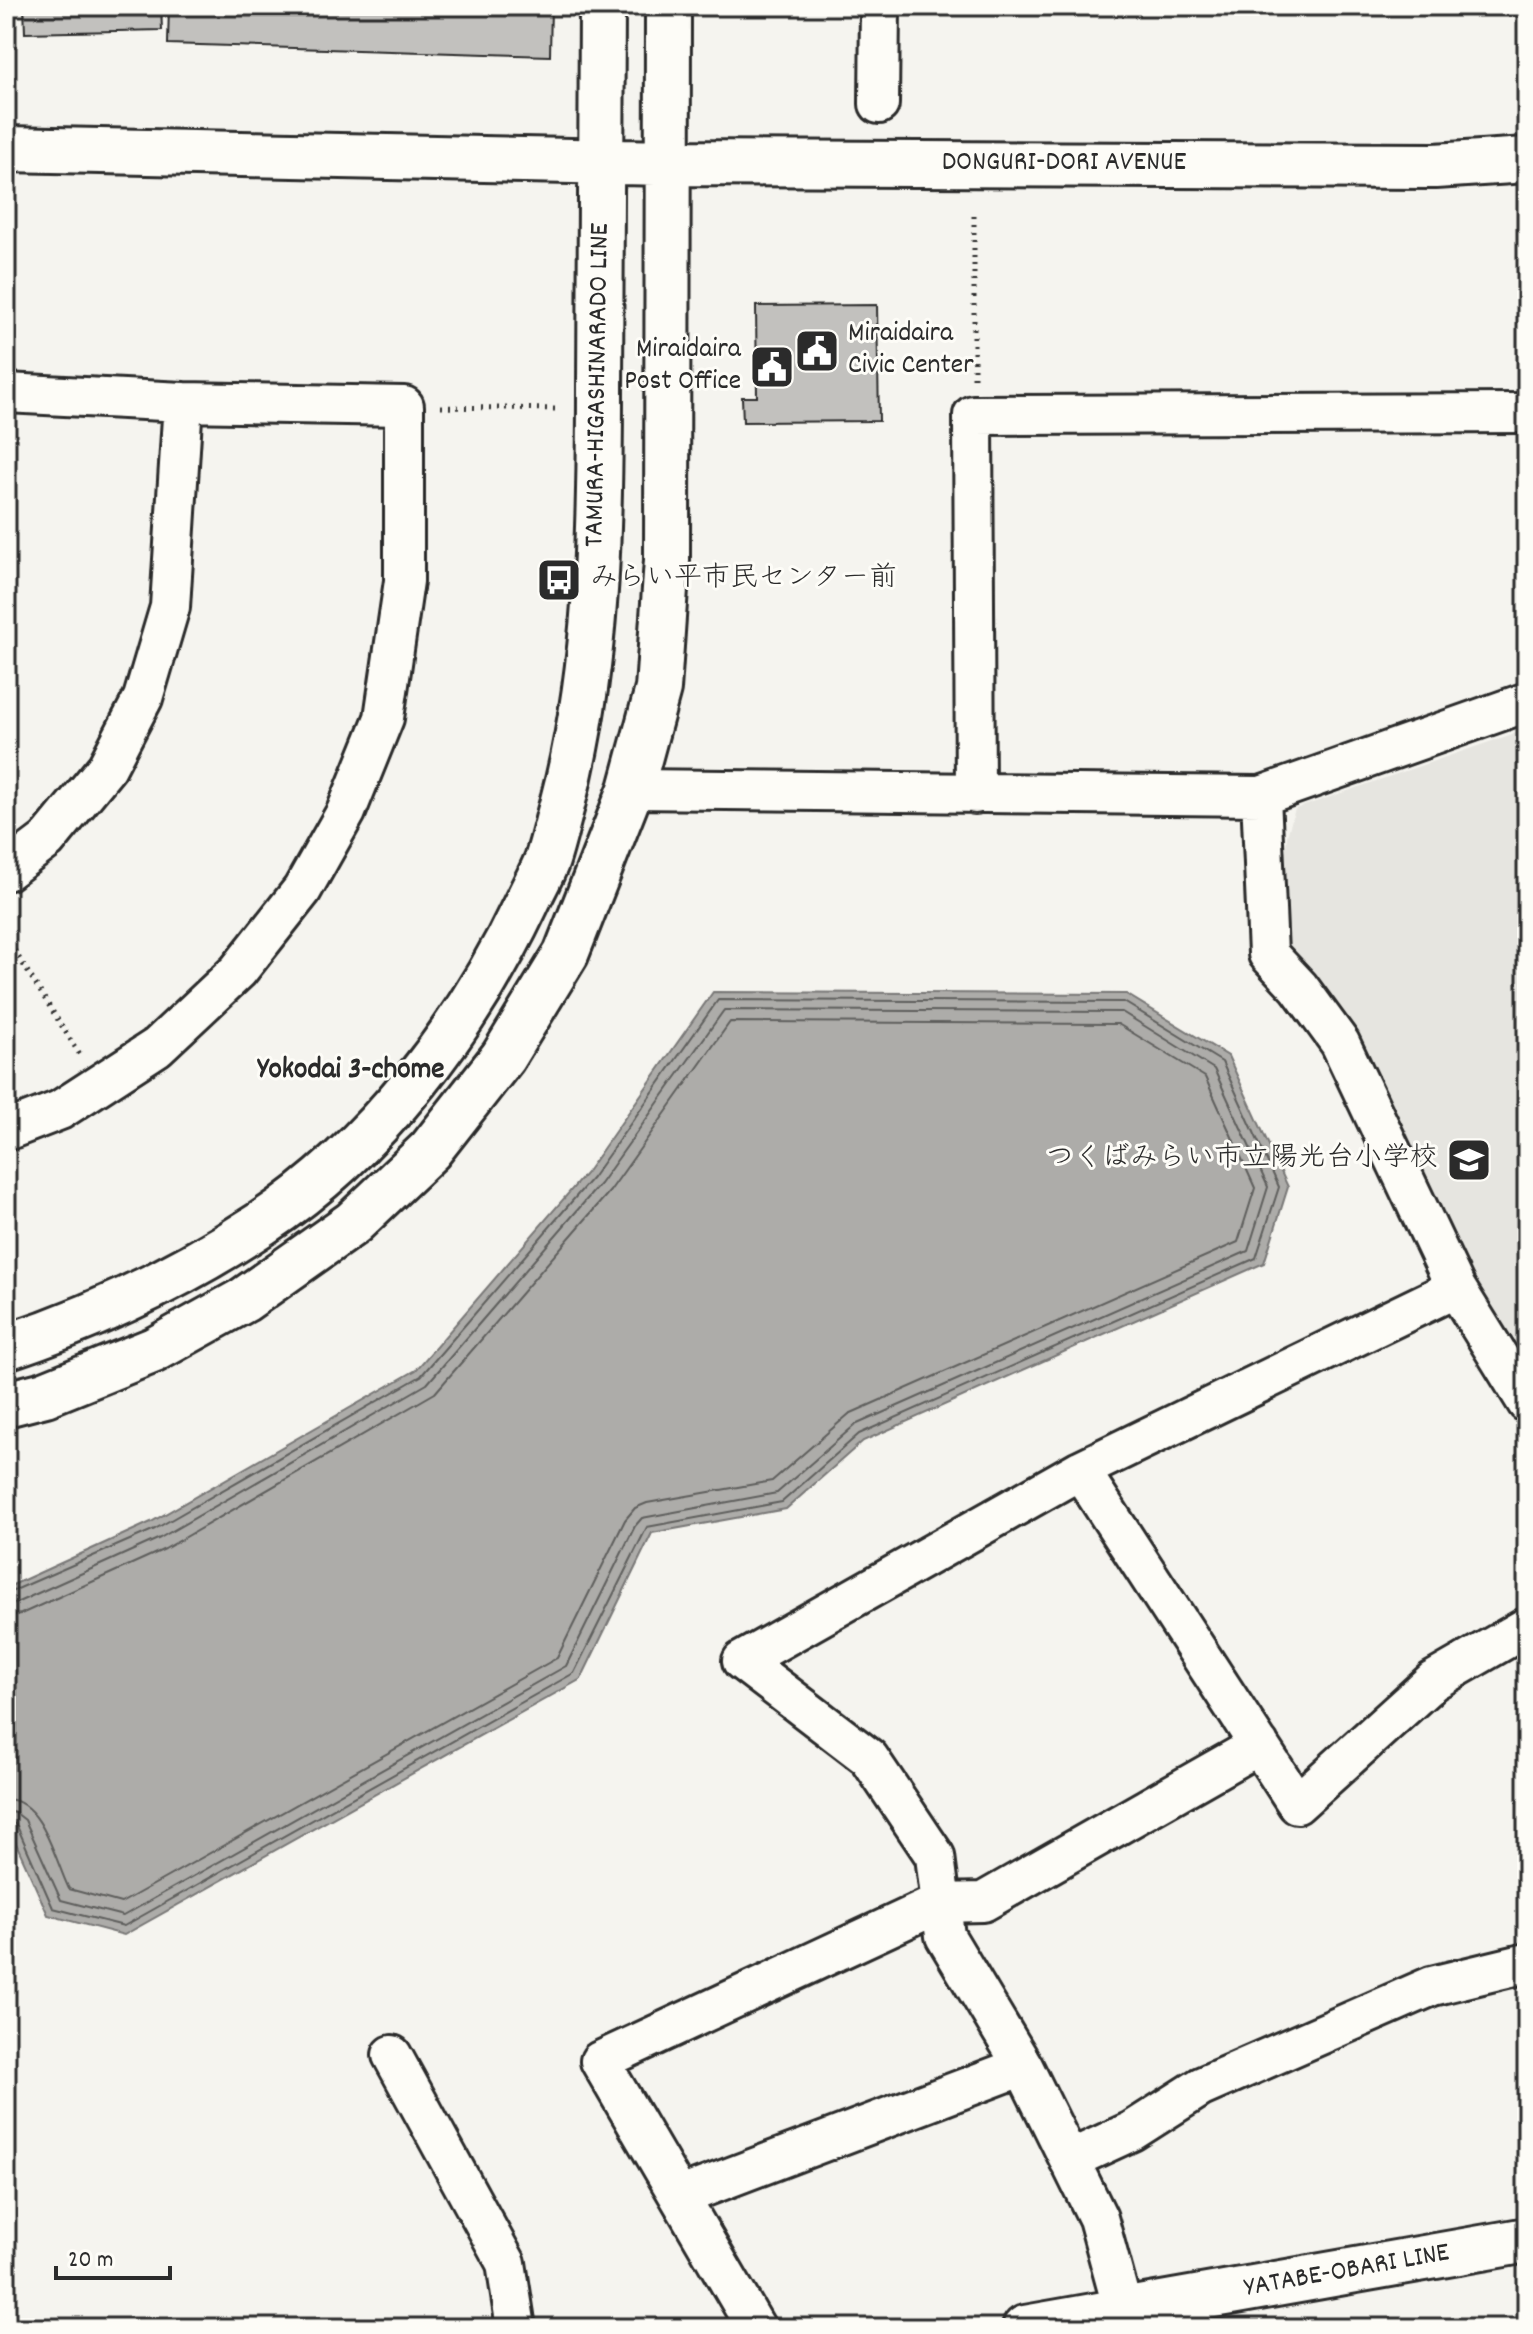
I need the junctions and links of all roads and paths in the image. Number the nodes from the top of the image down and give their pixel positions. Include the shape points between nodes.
1 (602, 6) edge
2 (668, 6) edge
3 (880, 6) edge
4 (879, 104) dead end
5 (6, 149) edge
6 (1527, 160) edge
7 (601, 161) junction
8 (668, 163) junction
9 (974, 216) dead end
10 (6, 393) edge
11 (183, 402) junction
12 (404, 406) junction
13 (560, 409) dead end
14 (1527, 413) edge
15 (973, 415) junction
16 (1527, 702) edge
17 (631, 789) junction
18 (975, 794) junction
19 (1261, 796) junction
20 (6, 871) edge
21 (6, 937) edge
22 (99, 1085) junction
23 (6, 1131) edge
24 (1456, 1288) junction
25 (6, 1347) edge
26 (1527, 1403) edge
27 (6, 1404) edge
28 (1080, 1470) junction
29 (1527, 1627) edge
30 (1259, 1745) junction
31 (940, 1903) junction
32 (1527, 1963) edge
33 (392, 2055) dead end
34 (1023, 2066) junction
35 (1069, 2160) junction
36 (681, 2196) junction
37 (1527, 2240) edge
38 (1126, 2320) edge
39 (516, 2328) edge
40 (756, 2328) edge
41 (1025, 2328) edge

1 - 7 street, TAMURA-HIGASHINARADO LINE
2 - 8 street
3 - 4 street
5 - 7 street, DONGURI-DORI AVENUE
6 - 8 street, DONGURI-DORI AVENUE via 1435,166
7 - 8 street, DONGURI-DORI AVENUE
7 - 25 street, TAMURA-HIGASHINARADO LINE via 600,534 591,637 576,753 547,859 505,949 461,1022 395,1105 327,1173 200,1262 96,1314
8 - 17 street via 667,560 658,689
9 - 15 path
10 - 11 street
11 - 12 street
11 - 20 street via 170,607 143,698 107,767 47,840
12 - 13 path
12 - 22 street via 404,581 387,703 346,812 302,890 238,971 157,1047
14 - 15 street
15 - 18 street
16 - 19 street
17 - 18 street
17 - 27 street via 566,954 503,1057 430,1150 353,1223 244,1300 154,1350
18 - 19 street
19 - 24 street via 1268,954 1340,1043
21 - 22 path
22 - 23 street via 60,1110
24 - 26 street
24 - 28 street
28 - 30 street
28 - 31 street via 742,1661 869,1758 935,1856
29 - 30 street via 1433,1681 1297,1804
30 - 31 street via 983,1902
31 - 34 street via 945,1936
31 - 36 street via 600,2061
32 - 35 street via 1432,1986 1201,2087 1132,2131
33 - 39 street via 506,2263
34 - 35 street
34 - 36 street
35 - 38 street via 1098,2218
36 - 40 street
37 - 38 street, YATABE-OBARI LINE
38 - 41 street, YATABE-OBARI LINE

